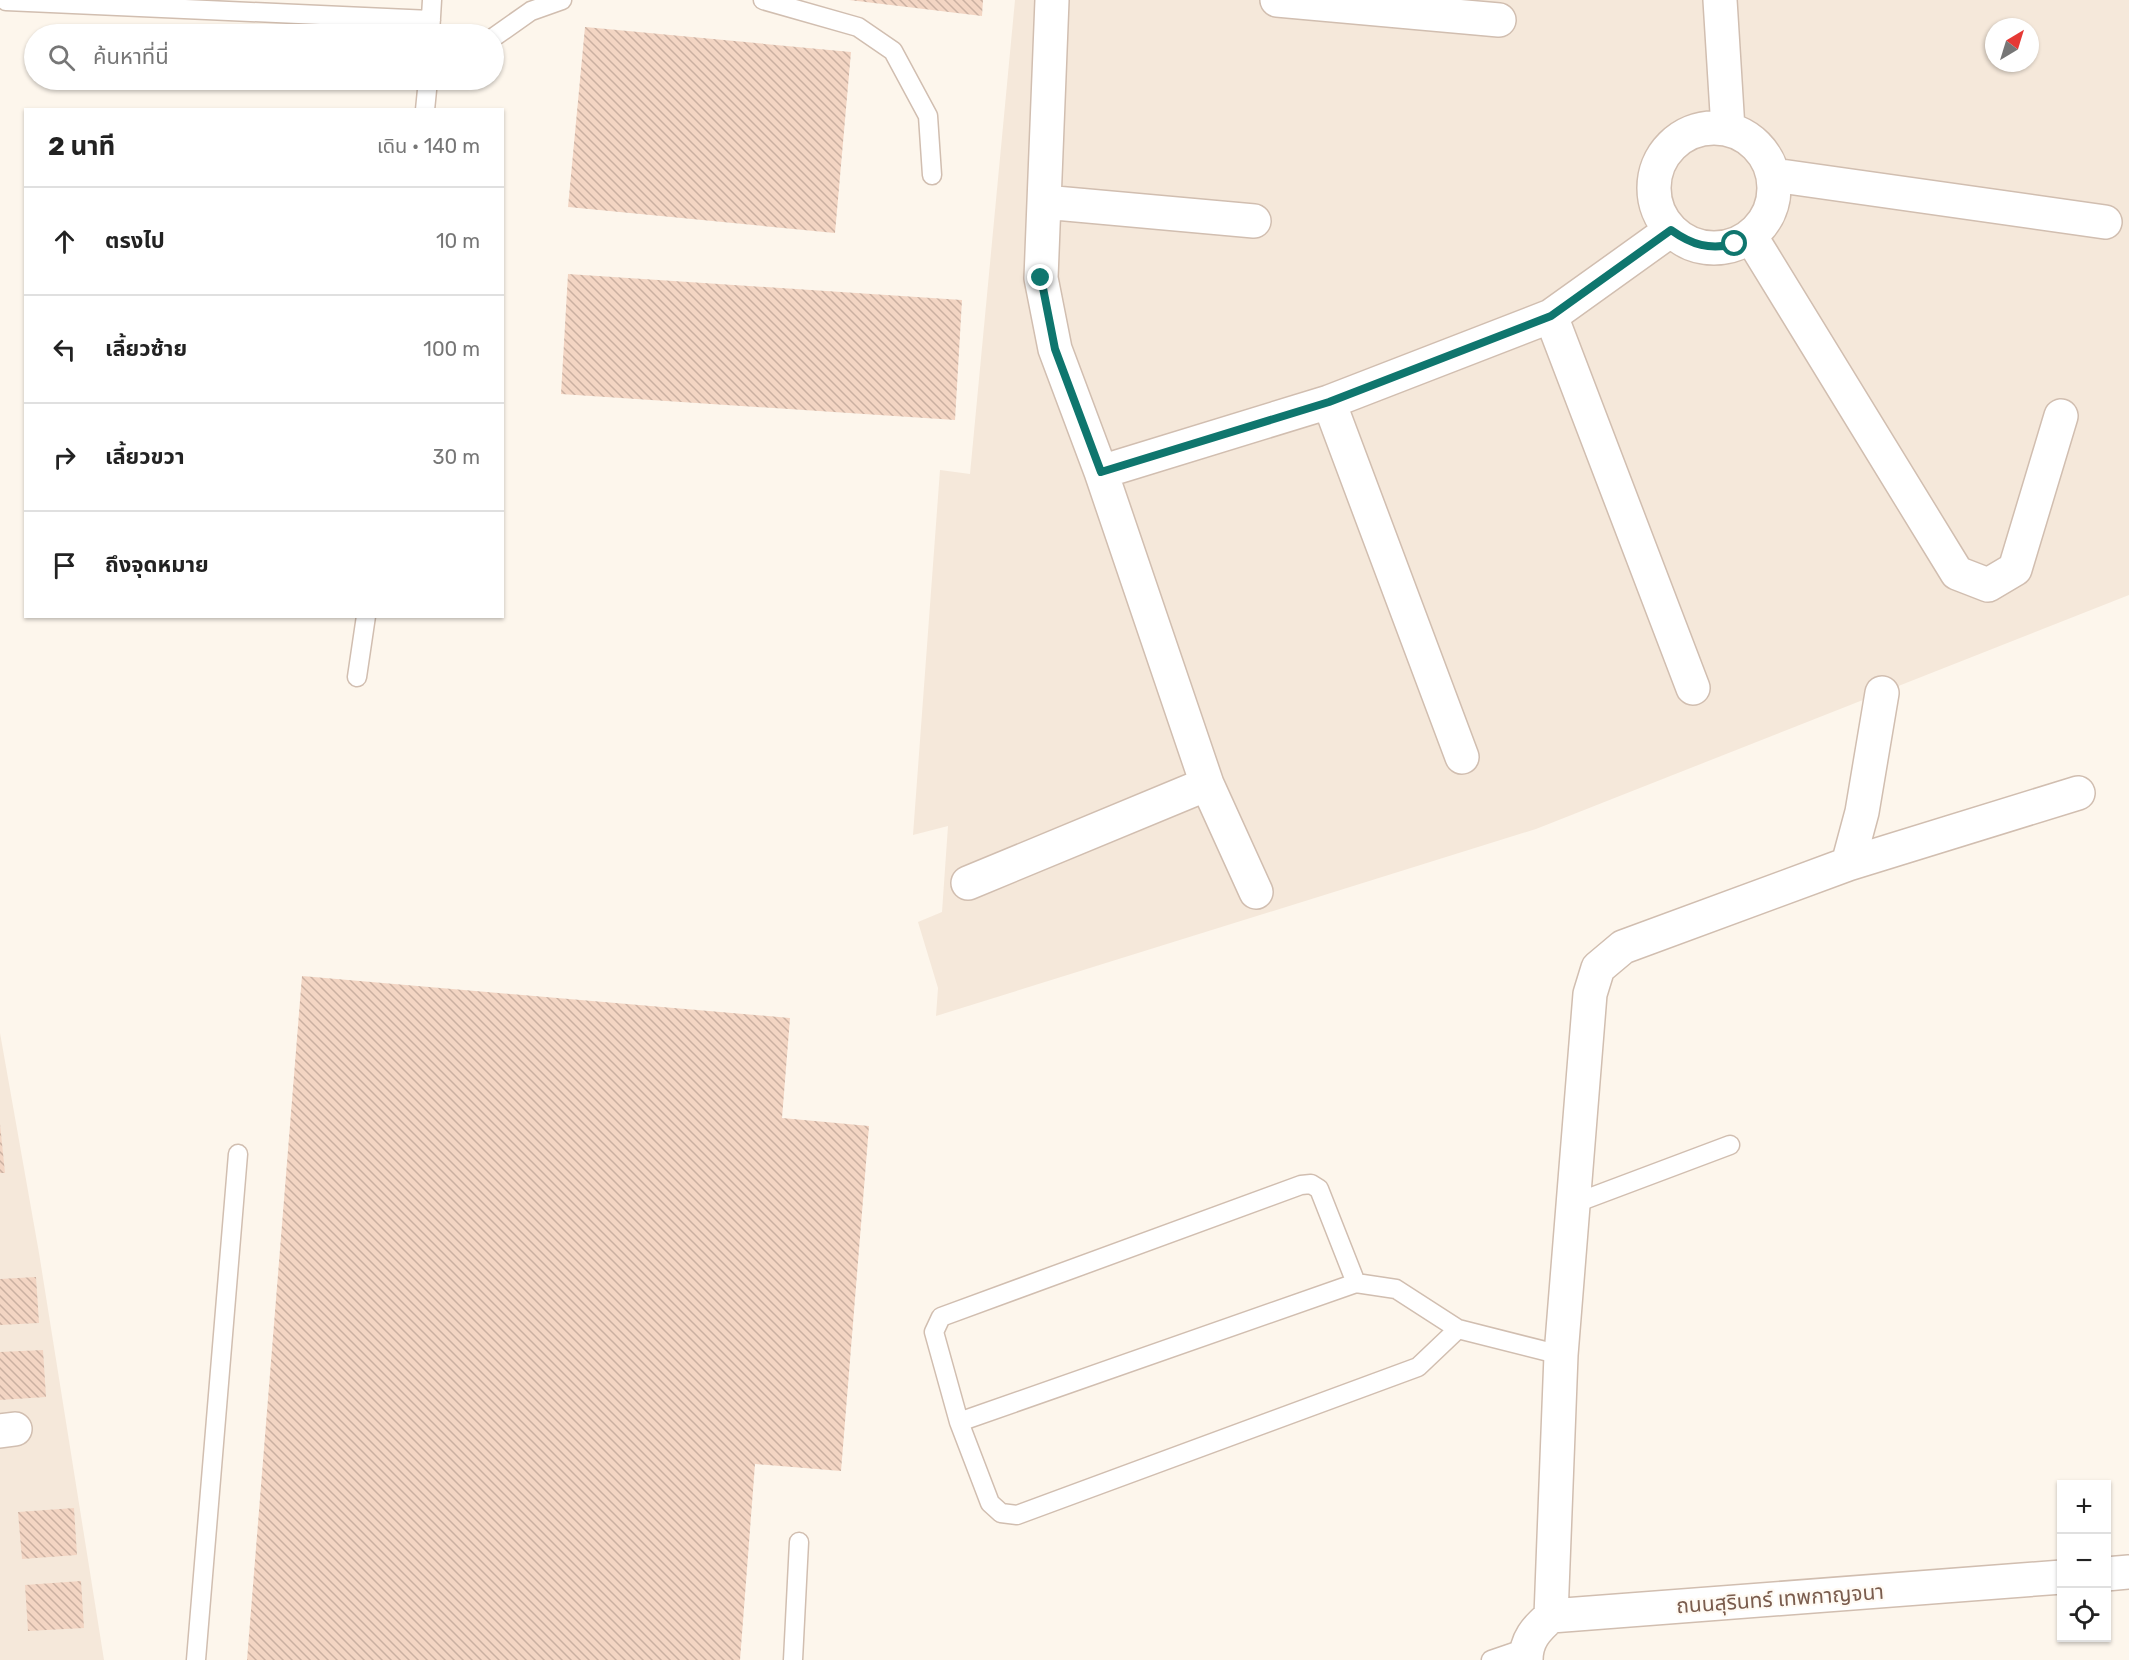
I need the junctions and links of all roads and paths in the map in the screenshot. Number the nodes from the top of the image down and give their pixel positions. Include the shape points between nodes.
1 (432, 0) edge
2 (562, 0) edge
3 (763, 0) edge
4 (1053, 0) edge
5 (1276, 0) edge
6 (1720, 0) edge
7 (6, 1) edge
8 (1499, 20) dead end
9 (382, 24) edge
10 (431, 24) edge
11 (504, 30) edge
12 (428, 90) edge
13 (426, 108) edge
14 (1728, 129) junction
15 (932, 175) dead end
16 (1774, 175) junction
17 (1044, 202) junction
18 (1254, 221) dead end
19 (2105, 222) dead end
20 (1671, 230) junction
21 (1751, 237) junction
22 (1551, 316) junction
23 (1329, 402) junction
24 (2061, 416) dead end
25 (1101, 472) junction
26 (366, 618) edge
27 (357, 677) dead end
28 (1693, 688) dead end
29 (1882, 693) dead end
30 (1462, 757) dead end
31 (1207, 784) junction
32 (2078, 794) dead end
33 (1848, 864) junction
34 (968, 883) dead end
35 (1256, 892) dead end
36 (1730, 1145) dead end
37 (238, 1154) dead end
38 (1573, 1204) junction
39 (1356, 1283) junction
40 (1458, 1329) junction
41 (1561, 1355) junction
42 (959, 1422) junction
43 (799, 1542) dead end
44 (2129, 1572) edge
45 (2111, 1574) edge
46 (2057, 1577) edge
47 (1551, 1616) junction
48 (1526, 1654) edge
49 (196, 1660) edge
50 (793, 1660) edge
51 (1491, 1660) edge

1 - 10 lane
2 - 11 lane via 531,11
3 - 15 lane via 858,27 893,51 928,116
4 - 17 street
5 - 8 street
6 - 14 street
7 - 9 lane
12 - 13 lane
14 - 16 street via 1758,146
14 - 20 street via 1709,127 1690,132 1673,142 1662,158 1655,176 1654,195
16 - 19 street
16 - 21 street via 1771,210
17 - 18 street
17 - 25 street via 1041,278 1055,349
20 - 21 street via 1701,247 1719,248
20 - 22 street
21 - 24 street via 1957,573 1988,585 2015,570
22 - 23 street
22 - 28 street
23 - 25 street
23 - 30 street
25 - 31 street
26 - 27 lane
29 - 33 street via 1862,812
31 - 34 street
31 - 35 street
32 - 33 street
33 - 38 street via 1623,947 1598,968 1590,994
36 - 38 lane
37 - 49 lane
38 - 41 street
39 - 40 lane via 1396,1289
39 - 42 lane
39 - 42 lane via 1319,1190 1311,1184 1301,1185 941,1317 934,1332
40 - 41 lane
40 - 42 lane via 1418,1367 1017,1515 1001,1513 990,1503
41 - 47 street
43 - 50 lane
44 - 45 street
46 - 47 street, ถนนสุรินทร์ เทพกาญจนา
47 - 48 street via 1535,1630
48 - 51 lane

